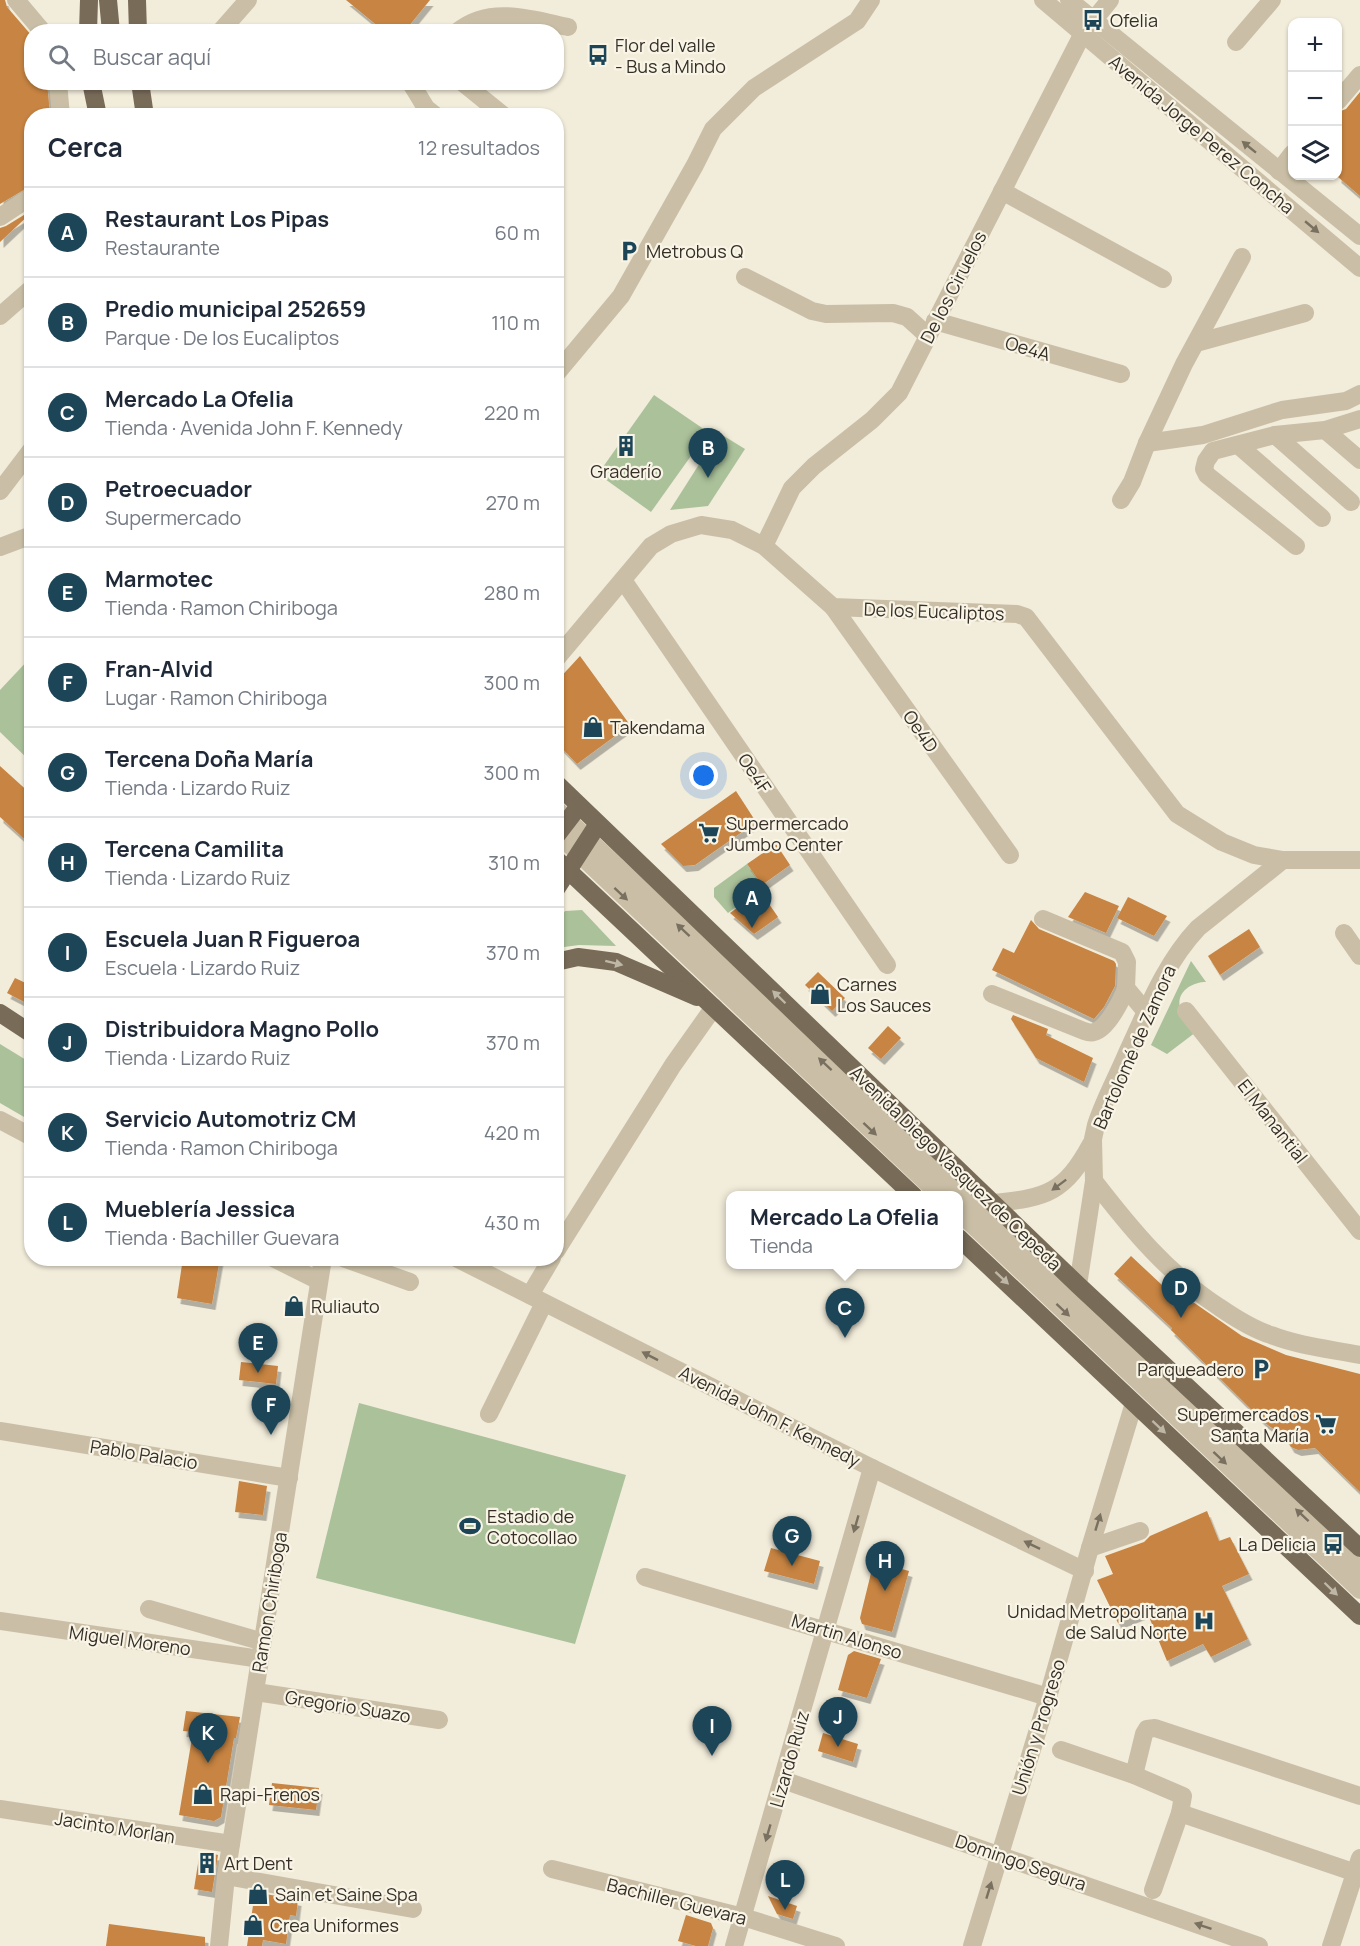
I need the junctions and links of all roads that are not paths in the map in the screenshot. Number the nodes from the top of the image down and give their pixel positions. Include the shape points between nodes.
1 (16, 0) edge
2 (89, 0) edge
3 (108, 0) edge
4 (136, 0) edge
5 (248, 0) edge
6 (871, 0) edge
7 (1043, 0) edge
8 (1069, 0) edge
9 (1110, 0) edge
10 (1272, 0) edge
11 (36, 24) edge
12 (88, 24) edge
13 (110, 24) edge
14 (138, 24) edge
15 (227, 24) edge
16 (470, 24) edge
17 (554, 24) edge
18 (564, 26) edge
19 (1088, 26) junction
20 (567, 27) dead end
21 (1236, 42) dead end
22 (1360, 75) edge
23 (59, 90) edge
24 (93, 90) edge
25 (141, 90) edge
26 (417, 90) edge
27 (472, 90) edge
28 (1342, 96) edge
29 (60, 108) edge
30 (96, 108) edge
31 (144, 108) edge
32 (426, 108) edge
33 (494, 108) edge
34 (1288, 160) edge
35 (1279, 171) junction
36 (1002, 191) junction
37 (24, 201) edge
38 (0, 217) edge
39 (1360, 236) edge
40 (1242, 257) dead end
41 (1358, 260) edge
42 (745, 276) dead end
43 (1163, 279) dead end
44 (24, 295) edge
45 (1305, 313) dead end
46 (0, 316) edge
47 (932, 328) junction
48 (1196, 343) junction
49 (564, 364) edge
50 (1121, 374) dead end
51 (1360, 394) edge
52 (1360, 419) edge
53 (1325, 429) junction
54 (1275, 435) junction
55 (1147, 443) junction
56 (1238, 445) junction
57 (24, 460) edge
58 (1360, 460) edge
59 (0, 491) edge
60 (1121, 500) dead end
61 (1351, 502) dead end
62 (1322, 518) dead end
63 (24, 538) edge
64 (764, 546) junction
65 (1296, 546) dead end
66 (0, 547) edge
67 (623, 580) junction
68 (833, 607) junction
69 (564, 650) edge
70 (564, 791) edge
71 (579, 806) junction
72 (564, 821) edge
73 (598, 824) junction
74 (564, 830) edge
75 (583, 847) junction
76 (1010, 855) dead end
77 (1283, 860) junction
78 (1360, 860) edge
79 (564, 863) edge
80 (564, 867) edge
81 (1043, 919) dead end
82 (1344, 933) dead end
83 (1360, 956) edge
84 (564, 960) edge
85 (887, 965) dead end
86 (1126, 988) junction
87 (992, 994) dead end
88 (711, 1004) junction
89 (1186, 1011) dead end
90 (1146, 1012) junction
91 (0, 1013) edge
92 (24, 1029) edge
93 (0, 1120) edge
94 (24, 1133) edge
95 (1093, 1139) junction
96 (1094, 1181) junction
97 (909, 1191) edge
98 (936, 1191) edge
99 (953, 1191) edge
100 (963, 1201) edge
101 (994, 1203) junction
102 (963, 1216) edge
103 (1360, 1231) edge
104 (564, 1238) edge
105 (963, 1242) edge
106 (289, 1266) edge
107 (321, 1266) edge
108 (365, 1266) edge
109 (472, 1266) edge
110 (549, 1266) edge
111 (319, 1281) junction
112 (410, 1282) dead end
113 (1078, 1285) junction
114 (537, 1299) junction
115 (1360, 1354) edge
116 (1134, 1403) junction
117 (489, 1414) dead end
118 (0, 1431) edge
119 (872, 1468) junction
120 (289, 1478) junction
121 (1140, 1531) dead end
122 (1090, 1548) junction
123 (1360, 1548) edge
124 (1360, 1570) edge
125 (1085, 1571) junction
126 (645, 1576) dead end
127 (1360, 1590) edge
128 (148, 1610) dead end
129 (1360, 1616) edge
130 (0, 1622) edge
131 (826, 1630) junction
132 (261, 1651) junction
133 (256, 1692) junction
134 (1048, 1697) junction
135 (439, 1720) dead end
136 (1060, 1750) dead end
137 (1134, 1775) junction
138 (783, 1780) junction
139 (1360, 1796) edge
140 (0, 1809) edge
141 (1180, 1813) junction
142 (231, 1844) junction
143 (999, 1854) junction
144 (1358, 1866) edge
145 (552, 1869) dead end
146 (226, 1876) junction
147 (1153, 1890) dead end
148 (413, 1909) dead end
149 (743, 1917) junction
150 (219, 1946) edge
151 (734, 1946) edge
152 (836, 1946) edge
153 (972, 1946) edge
154 (1258, 1946) edge
155 (1331, 1946) edge

1 - 11 street
2 - 12 main road
3 - 13 main road
4 - 14 main road
5 - 15 street
6 - 49 street via 857,21 754,88 713,129 621,296
7 - 19 street, Avenida Jorge Perez Concha
8 - 19 street, Avenida Jorge Perez Concha
9 - 19 street, De los Ciruelos
10 - 21 street
16 - 17 street via 513,15
18 - 20 street
35 -> 19 street, Avenida Jorge Perez Concha
19 - 36 street, De los Ciruelos
19 -> 41 street, Avenida Jorge Perez Concha
22 - 28 street
23 - 29 street
24 - 30 main road
25 - 31 main road
26 - 32 street
27 - 33 street
34 - 35 street
35 - 39 street, Avenida Jorge Perez Concha
36 - 43 street
36 - 47 street, De los Ciruelos
37 - 38 street
40 - 48 street
42 - 47 street via 826,315 893,313
44 - 46 street
45 - 48 street
47 - 50 street, Oe4A
47 - 64 street, De los Ciruelos via 899,393 792,488
48 - 55 street
51 - 55 street via 1346,401 1282,410 1203,435
52 - 53 street
53 - 54 street
53 - 58 street
54 - 56 street
54 - 61 street
55 - 60 street
56 - 62 street
56 - 65 street via 1209,454 1204,469 1207,475
57 - 59 street
63 - 66 street
64 - 67 street via 732,530 701,525 671,534 651,546
64 - 68 street
67 - 69 street
67 - 85 street, Oe4F
68 - 76 street, Oe4D
68 - 77 street, De los Eucaliptos via 1026,617 1177,814 1240,851
70 - 71 main road, Avenida Diego Vasquez de Cepeda
71 - 72 main road
71 - 73 main road, Avenida Diego Vasquez de Cepeda
73 - 75 main road
101 -> 73 main road, Avenida Diego Vasquez de Cepeda
74 - 75 street
75 - 79 main road
75 -> 98 street
99 -> 75 street
77 - 78 street, De los Eucaliptos
77 - 90 street, Bartolomé de Zamora via 1188,939
80 - 88 main road
81 - 86 street via 1122,952 1127,962
82 - 83 street
84 -> 88 main road via 578,957 616,962
86 - 87 street via 1118,1007 1094,1032
86 - 90 street
88 - 97 main road
88 - 104 street
89 - 103 street, El Manantial
90 - 95 street, Bartolomé de Zamora via 1100,1113
91 - 92 main road
93 - 94 street
95 - 96 street, Bartolomé de Zamora
95 -> 101 street, Bartolomé de Zamora via 1076,1170 1049,1193 1029,1200
96 - 113 street, Bartolomé de Zamora
96 - 115 street via 1165,1265 1243,1323 1286,1340
124 -> 100 street
101 - 113 main road, Avenida Diego Vasquez de Cepeda
102 -> 127 street
105 -> 116 main road
106 - 111 street
107 - 111 street, Ramon Chiriboga
108 - 112 street
109 - 114 street, Avenida John F. Kennedy
110 - 114 street
111 - 120 street, Ramon Chiriboga
113 - 123 main road, Avenida Diego Vasquez de Cepeda
114 - 117 street
119 -> 114 street, Avenida John F. Kennedy
122 -> 116 street, Unión y Progreso
116 -> 129 main road
118 - 120 street, Pablo Palacio
125 -> 119 street, Avenida John F. Kennedy
119 -> 131 street, Lizardo Ruiz
120 - 132 street, Ramon Chiriboga
121 - 122 street
122 - 125 street, Unión y Progreso
125 - 134 street, Unión y Progreso
126 - 131 street, Martin Alonso
128 - 132 street
130 - 132 street, Miguel Moreno
131 - 134 street, Martin Alonso
131 - 138 street, Lizardo Ruiz
132 - 133 street, Ramon Chiriboga
133 - 135 street, Gregorio Suazo
133 - 142 street, Ramon Chiriboga
134 - 143 street, Unión y Progreso
136 - 137 street
137 - 139 street via 1144,1734 1155,1728
137 - 141 street via 1180,1793 1184,1799
138 - 143 street, Domingo Segura
138 -> 149 street, Lizardo Ruiz
140 - 142 street, Jacinto Morlan
141 - 144 street
141 - 147 street
142 - 146 street, Ramon Chiriboga
153 -> 143 street, Unión y Progreso
154 -> 143 street, Domingo Segura
144 - 155 street
145 - 149 street, Bachiller Guevara
146 - 148 street
146 - 150 street, Ramon Chiriboga
149 - 151 street, Lizardo Ruiz
149 - 152 street, Bachiller Guevara

